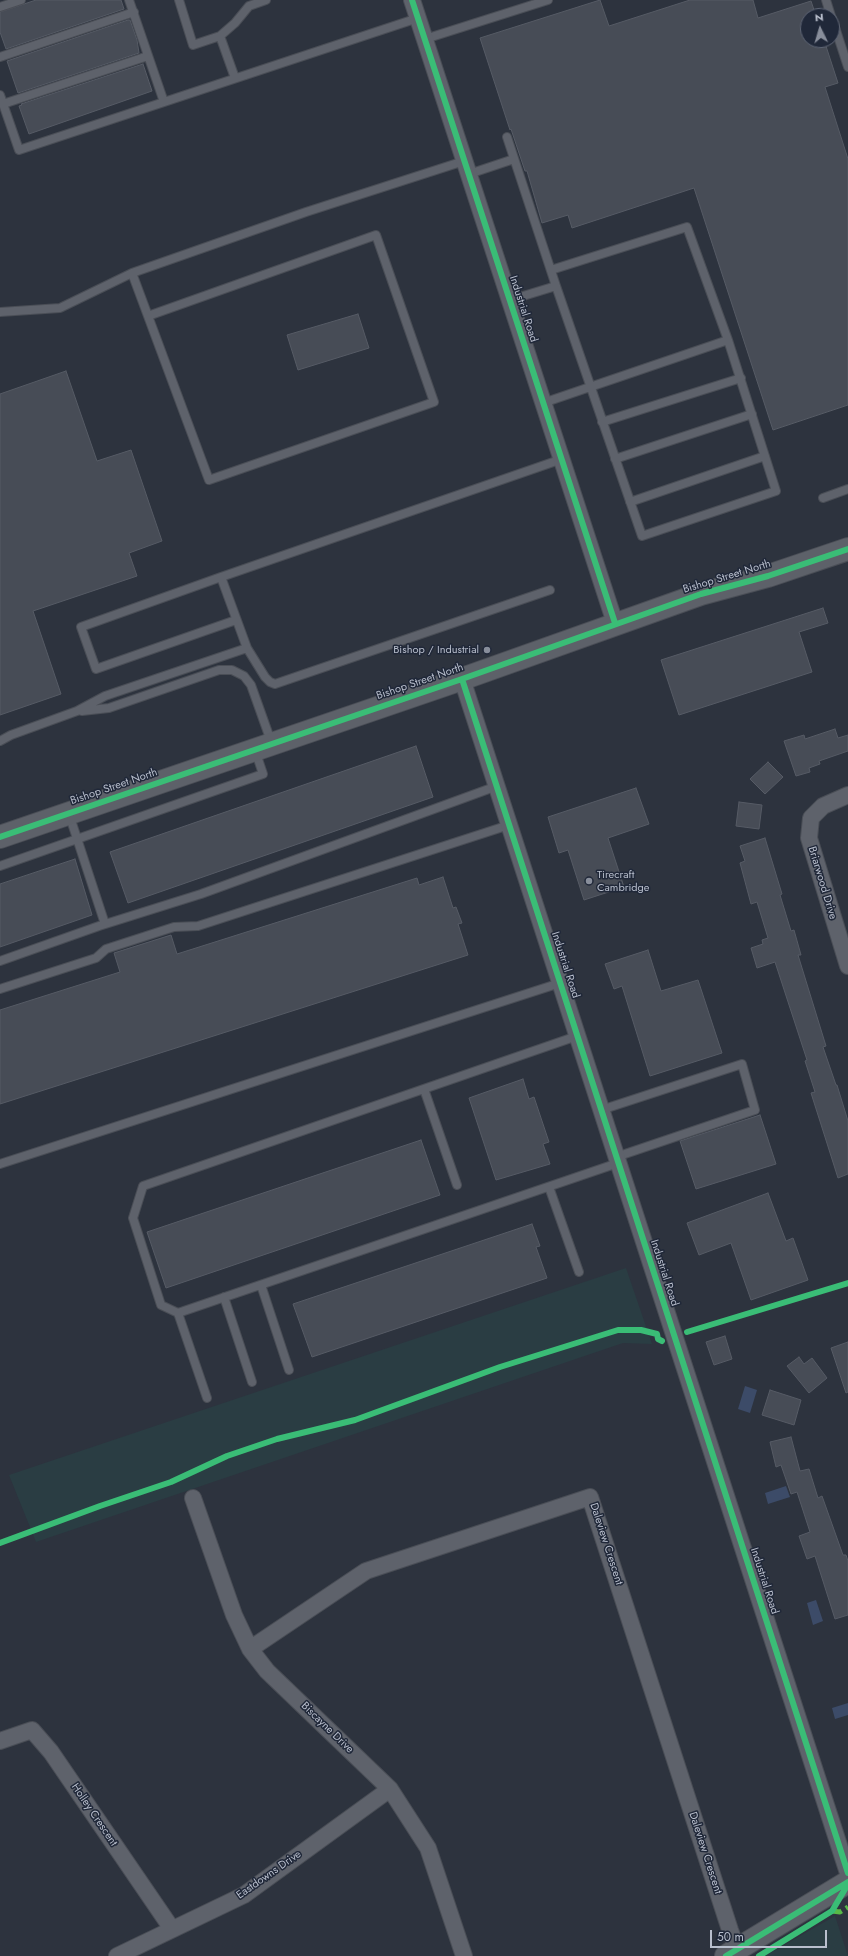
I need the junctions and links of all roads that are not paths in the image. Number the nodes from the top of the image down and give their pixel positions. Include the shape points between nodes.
1 (21, 0) edge
2 (130, 0) edge
3 (179, 0) edge
4 (266, 0) edge
5 (412, 0) edge
6 (548, 0) edge
7 (248, 3) edge
8 (0, 7) edge
9 (134, 12) junction
10 (418, 18) junction
11 (220, 36) junction
12 (425, 39) junction
13 (840, 42) edge
14 (148, 56) junction
15 (0, 57) edge
16 (848, 67) edge
17 (235, 78) junction
18 (0, 95) edge
19 (164, 102) junction
20 (3, 104) junction
21 (507, 137) dead end
22 (514, 159) junction
23 (467, 168) junction
24 (551, 270) junction
25 (132, 273) junction
26 (556, 286) junction
27 (510, 300) junction
28 (0, 312) edge
29 (148, 316) junction
30 (728, 340) junction
31 (741, 378) junction
32 (590, 387) junction
33 (543, 403) junction
34 (752, 414) junction
35 (602, 422) junction
36 (765, 456) junction
37 (562, 459) junction
38 (615, 459) junction
39 (848, 489) edge
40 (823, 498) dead end
41 (630, 502) junction
42 (848, 548) edge
43 (221, 577) junction
44 (550, 590) dead end
45 (236, 620) junction
46 (615, 623) junction
47 (247, 648) junction
48 (462, 679) junction
49 (77, 711) junction
50 (0, 741) edge
51 (263, 747) junction
52 (497, 786) junction
53 (848, 795) edge
54 (68, 814) junction
55 (509, 825) junction
56 (0, 837) edge
57 (77, 839) junction
58 (0, 866) edge
59 (104, 924) junction
60 (0, 961) edge
61 (848, 966) edge
62 (560, 983) junction
63 (0, 989) edge
64 (578, 1036) junction
65 (424, 1089) junction
66 (601, 1110) junction
67 (617, 1160) junction
68 (0, 1164) edge
69 (457, 1185) dead end
70 (549, 1187) junction
71 (579, 1272) dead end
72 (261, 1285) junction
73 (224, 1297) junction
74 (178, 1313) junction
75 (289, 1370) dead end
76 (252, 1382) dead end
77 (207, 1398) dead end
78 (193, 1498) dead end
79 (250, 1648) junction
80 (0, 1741) edge
81 (390, 1789) junction
82 (848, 1873) edge
83 (848, 1882) edge
84 (172, 1930) junction
85 (732, 1952) edge
86 (117, 1956) edge
87 (464, 1956) edge

1 - 8 lane
2 - 9 lane
3 - 11 lane via 193,45
4 - 7 lane
5 - 10 street, Industrial Road
6 - 12 lane
7 - 11 lane via 235,23
9 - 14 lane
9 - 15 lane
10 - 12 street, Industrial Road
10 - 17 lane
11 - 17 lane
12 - 23 street, Industrial Road
13 - 16 lane
14 - 19 lane
14 - 20 lane
17 - 19 lane
18 - 20 lane
19 - 20 lane via 18,150
21 - 22 lane
22 - 23 lane
22 - 24 lane
23 - 25 lane via 306,212
23 - 27 street, Industrial Road
24 - 26 lane
24 - 30 lane via 687,227
25 - 28 lane via 60,308
25 - 29 lane
26 - 27 lane
26 - 32 lane
27 - 33 street, Industrial Road
29 - 29 lane via 209,480 434,402 376,235
30 - 31 lane
30 - 32 lane
31 - 34 lane
31 - 35 lane
32 - 33 lane
32 - 35 lane
33 - 37 street, Industrial Road
34 - 36 lane
34 - 38 lane
35 - 38 lane
36 - 41 lane
36 - 41 lane via 776,491 769,494 642,536
37 - 43 lane
37 - 46 street, Industrial Road
38 - 41 lane
39 - 40 lane
42 - 46 main road, Bishop Street North via 768,576 701,594
43 - 45 lane
43 - 45 lane via 81,627 96,669
44 - 47 lane via 275,684 265,677
45 - 47 lane
46 - 48 main road, Bishop Street North
47 - 49 lane via 105,696
48 - 51 main road, Bishop Street North
48 - 52 street, Industrial Road
49 - 50 lane
49 - 51 lane via 109,708 219,670 232,670 244,676 251,685
51 - 54 main road, Bishop Street North
51 - 57 lane via 263,774
52 - 55 street, Industrial Road
52 - 59 lane via 201,894
53 - 61 street, Briarwood Drive via 823,806 811,818 809,838
54 - 56 main road, Bishop Street North
54 - 57 lane
55 - 62 street, Industrial Road
55 - 63 lane via 198,926 174,927 106,949 96,958
57 - 58 lane
57 - 59 lane
59 - 60 lane
62 - 64 street, Industrial Road
62 - 68 lane
64 - 65 lane
64 - 66 street, Industrial Road
65 - 69 lane
65 - 74 lane via 143,1186 133,1218 161,1305
66 - 67 street, Industrial Road
66 - 67 lane via 742,1064 755,1110
67 - 70 lane
67 - 82 street, Industrial Road
70 - 71 lane
70 - 72 lane
72 - 73 lane
72 - 75 lane
73 - 74 lane
73 - 76 lane
74 - 77 lane
78 - 79 street, Biscayne Drive via 234,1615
79 - 81 street, Biscayne Drive via 267,1671
79 - 85 street, Daleview Crescent via 366,1571 590,1497 727,1923
80 - 84 street, Holley Crescent via 32,1730 51,1752
81 - 84 street, Eastdowns Drive via 244,1895
81 - 87 street, Biscayne Drive via 428,1848
83 - 85 main road
84 - 86 street, Eastdowns Drive

